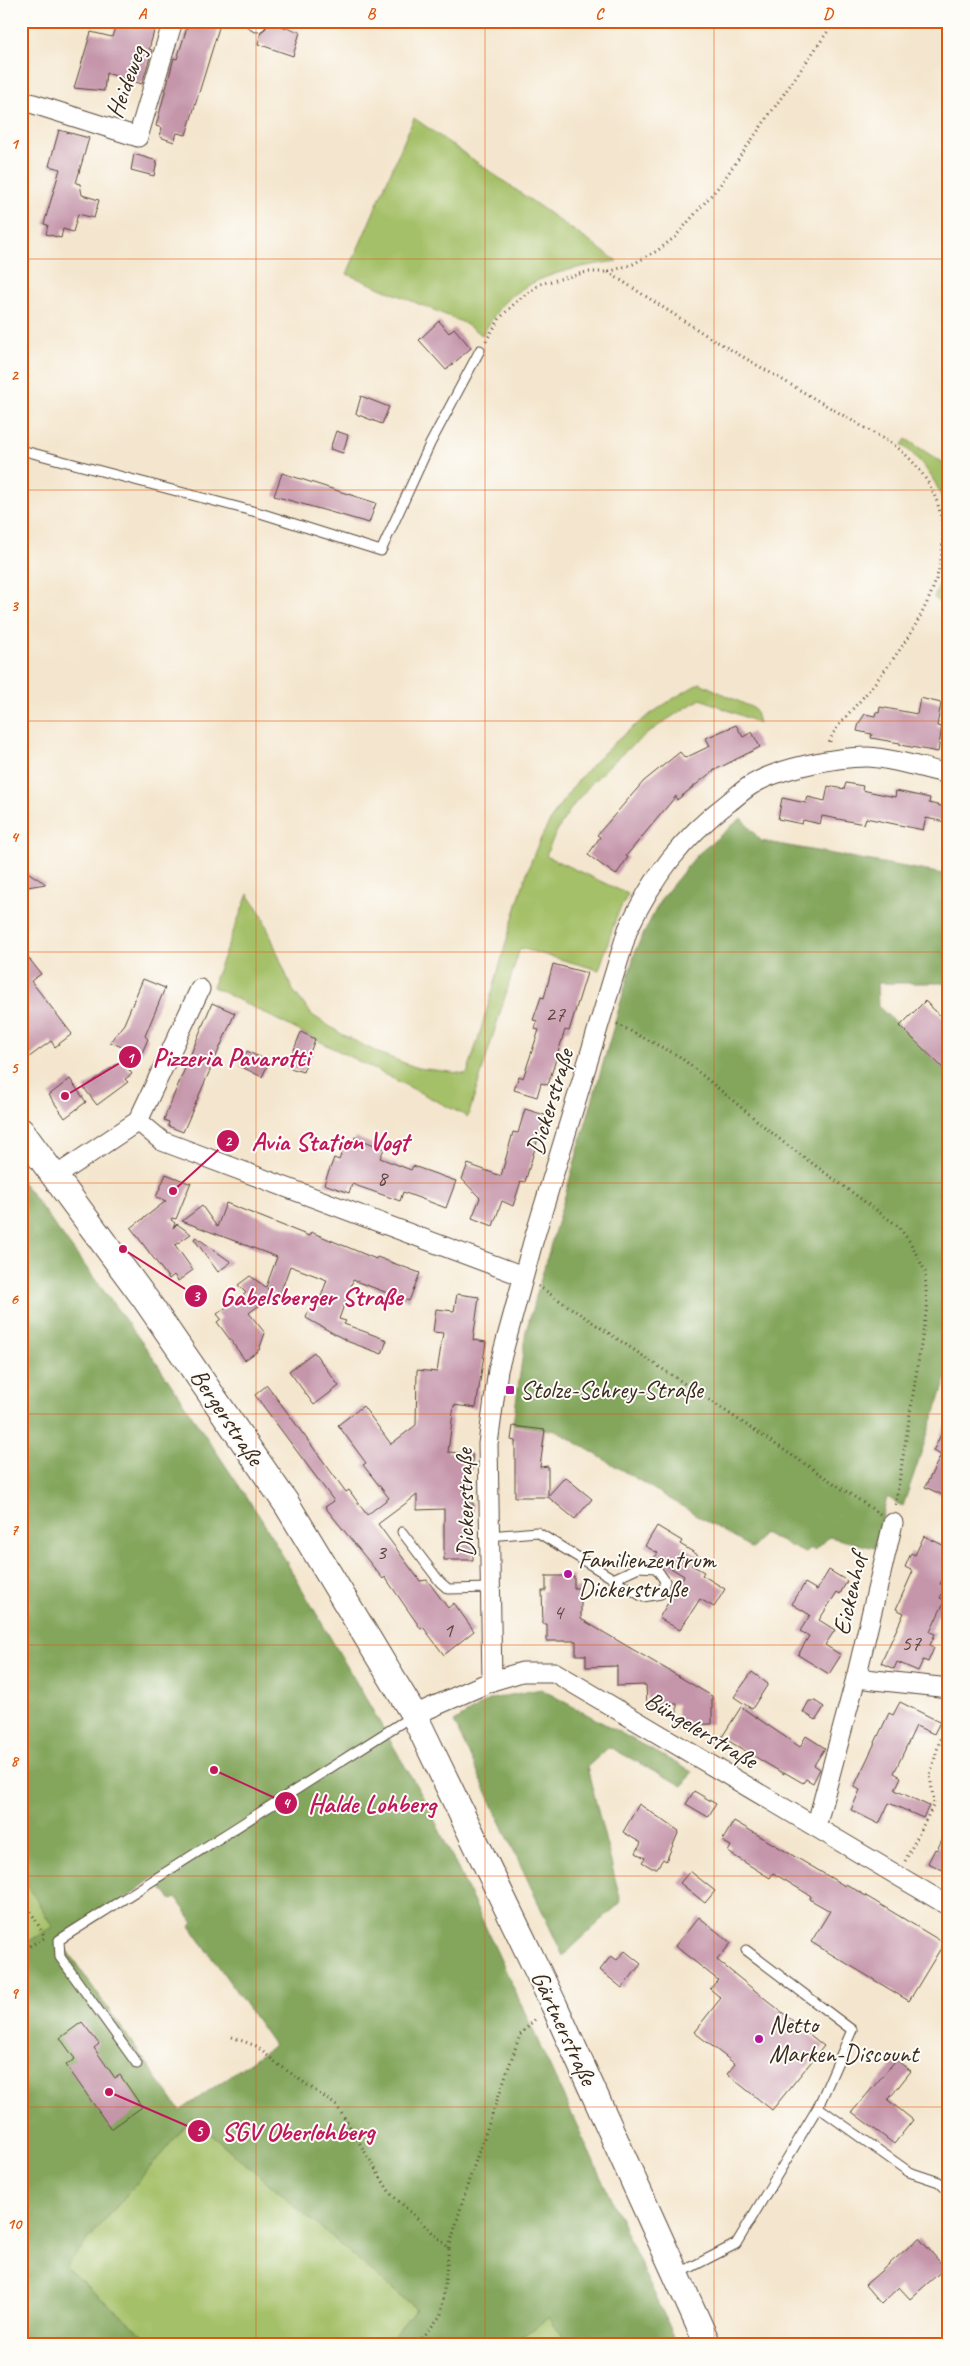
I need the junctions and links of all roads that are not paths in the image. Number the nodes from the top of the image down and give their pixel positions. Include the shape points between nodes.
1 (173, 21) edge
2 (21, 100) edge
3 (480, 350) road end
4 (21, 450) edge
5 (949, 774) edge
6 (200, 988) dead end
7 (138, 1122) junction
8 (21, 1131) edge
9 (56, 1176) junction
10 (524, 1276) junction
11 (893, 1523) road end
12 (402, 1532) dead end
13 (489, 1536) junction
14 (613, 1579) junction
15 (491, 1588) junction
16 (856, 1678) junction
17 (492, 1682) junction
18 (949, 1688) edge
19 (414, 1714) junction
20 (816, 1827) junction
21 (949, 1906) edge
22 (746, 1950) dead end
23 (138, 2064) dead end
24 (818, 2107) junction
25 (949, 2192) edge
26 (676, 2275) junction
27 (708, 2345) edge

1 - 2 street, Heideweg via 138,137
3 - 4 lane via 430,444 381,551 260,513
5 - 10 street, Dickerstraße via 868,757 832,760 789,770 753,784 689,837 665,865 645,894 628,929
6 - 7 street
7 - 9 street
7 - 10 street via 162,1141
8 - 9 main road, Bergerstraße
9 - 19 main road, Bergerstraße via 286,1503
10 - 13 street, Dickerstraße via 498,1370 488,1444
11 - 16 street, Eickenhof
12 - 15 lane via 448,1589
13 - 14 lane via 537,1532
13 - 15 street, Dickerstraße
14 - 14 lane via 643,1598 661,1594 665,1581 656,1568 639,1568
15 - 17 street, Dickerstraße
16 - 18 street
16 - 20 street, Eickenhof
17 - 19 street, Büngelerstraße
17 - 20 street, Büngelerstraße via 522,1672 554,1672
19 - 23 lane via 59,1940 60,1957
19 - 26 main road, Gärtnerstraße via 554,2006
20 - 21 street, Büngelerstraße
22 - 24 lane via 852,2030
24 - 25 lane via 909,2172 939,2182
24 - 26 lane via 736,2244
26 - 27 main road, Gärtnerstraße

